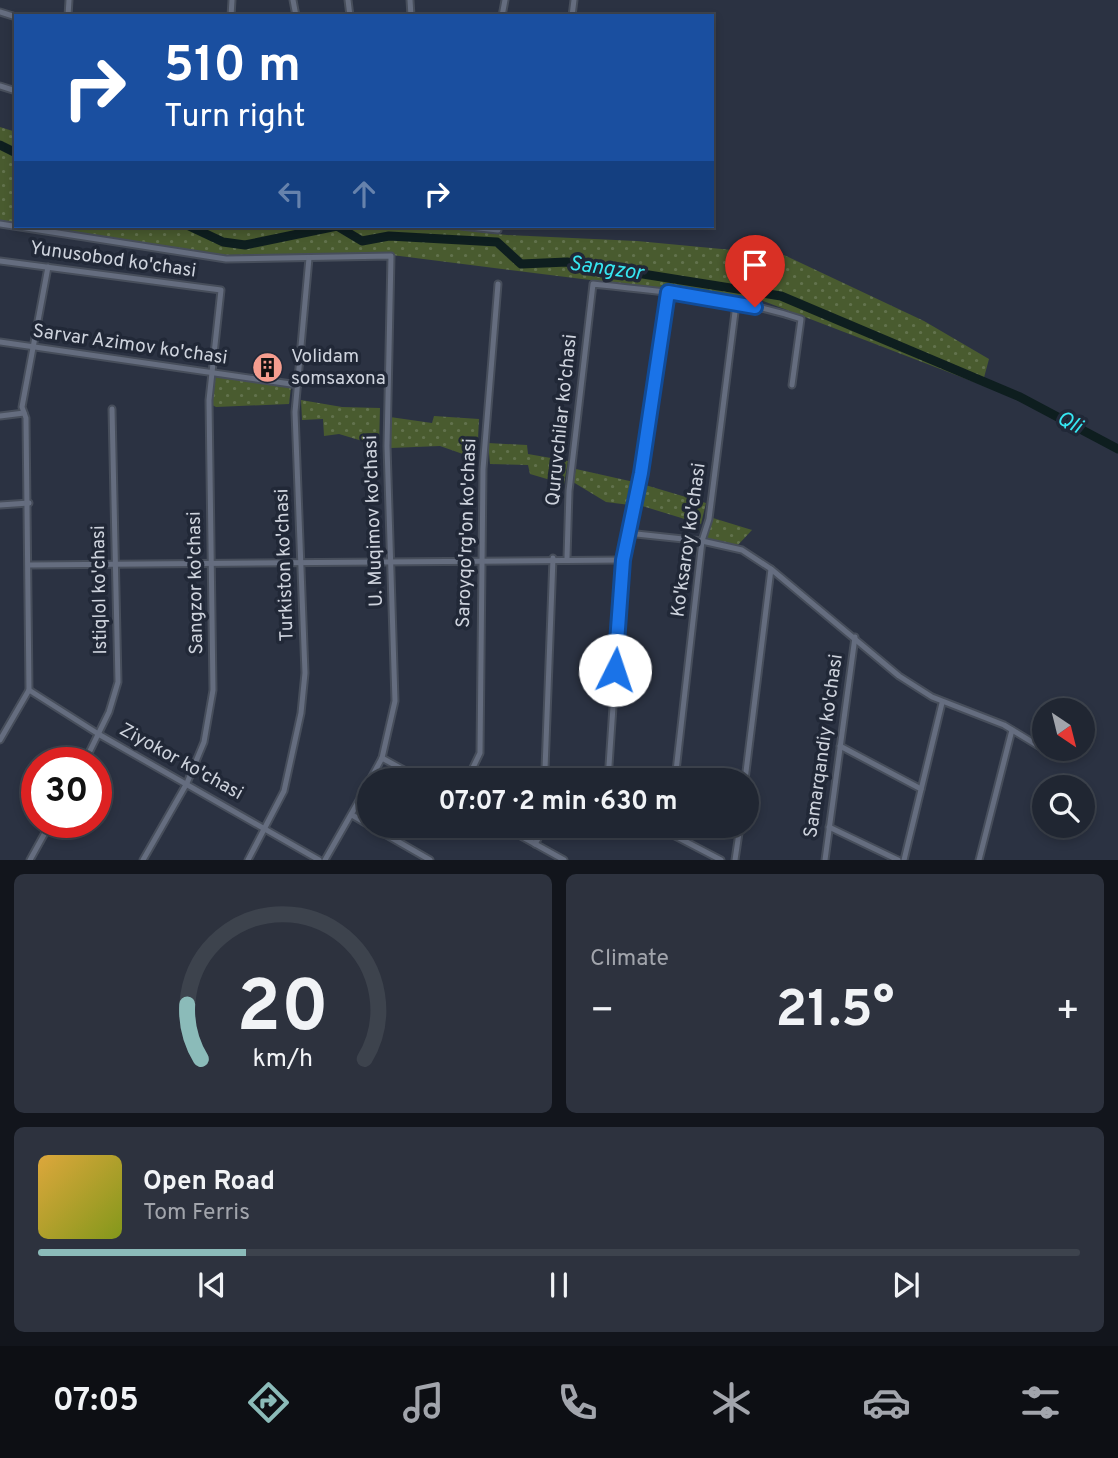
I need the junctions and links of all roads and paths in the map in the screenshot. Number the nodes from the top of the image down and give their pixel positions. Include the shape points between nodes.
1 (26, 228) edge
2 (480, 228) edge
3 (498, 230) dead end
4 (309, 258) junction
5 (0, 261) edge
6 (48, 267) junction
7 (498, 284) dead end
8 (221, 290) joint
9 (668, 292) junction
10 (736, 304) junction
11 (0, 342) edge
12 (33, 347) junction
13 (210, 372) junction
14 (298, 385) junction
15 (792, 385) dead end
16 (112, 409) dead end
17 (24, 413) junction
18 (0, 416) edge
19 (29, 503) junction
20 (0, 505) edge
21 (627, 533) junction
22 (702, 541) junction
23 (553, 558) junction
24 (567, 558) junction
25 (480, 559) junction
26 (623, 560) junction
27 (391, 561) junction
28 (301, 562) junction
29 (115, 564) junction
30 (212, 564) junction
31 (29, 565) junction
32 (771, 569) junction
33 (855, 637) junction
34 (29, 690) junction
35 (942, 703) junction
36 (1012, 730) junction
37 (100, 735) junction
38 (0, 740) edge
39 (1032, 742) edge
40 (840, 746) junction
41 (93, 747) edge
42 (382, 758) junction
43 (377, 768) edge
44 (400, 768) edge
45 (473, 768) edge
46 (545, 768) edge
47 (609, 768) edge
48 (676, 768) edge
49 (746, 768) edge
50 (187, 783) junction
51 (921, 789) junction
52 (357, 806) edge
53 (352, 815) junction
54 (357, 818) edge
55 (829, 827) junction
56 (265, 829) junction
57 (42, 838) edge
58 (393, 838) edge
59 (524, 838) edge
60 (538, 838) edge
61 (685, 838) edge
62 (738, 838) edge
63 (535, 844) junction
64 (30, 859) edge
65 (143, 859) edge
66 (248, 859) edge
67 (319, 859) edge
68 (325, 859) edge
69 (430, 859) edge
70 (564, 859) edge
71 (721, 859) edge
72 (735, 859) edge
73 (825, 859) edge
74 (901, 859) edge
75 (979, 859) edge

1 - 4 street via 226,259
2 - 3 street
4 - 14 street, Turkiston ko'chasi
4 - 27 street, U. Muqimov ko'chasi via 391,256 387,446
5 - 6 street, Yunusobod ko'chasi
6 - 8 street, Yunusobod ko'chasi
6 - 12 street
7 - 25 street, Saroyqo'rg'on ko'chasi
8 - 13 street, Sangzor ko'chasi
9 - 10 street
9 - 21 street via 641,473
9 - 24 street, Quruvchilar ko'chasi via 593,284 569,491
10 - 15 street via 802,319
10 - 22 street, Ko'ksaroy ko'chasi via 709,519
11 - 12 street, Sarvar Azimov ko'chasi
12 - 13 street, Sarvar Azimov ko'chasi
12 - 17 street
13 - 14 street, Sarvar Azimov ko'chasi
13 - 30 street, Sangzor ko'chasi
14 - 28 street, Turkiston ko'chasi
16 - 29 street, Istiqlol ko'chasi
17 - 18 street
17 - 19 street
19 - 20 street
19 - 31 street
21 - 22 street
21 - 26 street
22 - 32 street via 741,550
22 - 48 street, Ko'ksaroy ko'chasi
23 - 24 street
23 - 25 street
23 - 46 street
24 - 26 street
25 - 27 street
25 - 45 street, Saroyqo'rg'on ko'chasi via 480,753
26 - 47 street
27 - 28 street
27 - 42 street, U. Muqimov ko'chasi via 395,701
28 - 30 street
28 - 56 street, Turkiston ko'chasi via 306,673 301,713 284,791
29 - 30 street
29 - 31 street
29 - 37 street, Istiqlol ko'chasi via 118,682
30 - 50 street, Sangzor ko'chasi via 213,690 204,742
31 - 34 street
32 - 33 street
32 - 49 street
33 - 35 street via 899,676
33 - 40 street, Samarqandiy ko'chasi
34 - 37 street, Ziyokor ko'chasi
34 - 38 street
35 - 36 street
35 - 51 street
36 - 39 street
36 - 75 street
37 - 41 street, Istiqlol ko'chasi
37 - 50 street, Ziyokor ko'chasi
40 - 51 street
40 - 55 street, Samarqandiy ko'chasi
42 - 43 street, U. Muqimov ko'chasi
42 - 44 street
50 - 56 street, Ziyokor ko'chasi
50 - 65 street, Sangzor ko'chasi
51 - 74 street
52 - 53 street, U. Muqimov ko'chasi
53 - 54 street
53 - 68 street, U. Muqimov ko'chasi
55 - 73 street, Samarqandiy ko'chasi
55 - 74 street
56 - 66 street, Turkiston ko'chasi
56 - 67 street, Ziyokor ko'chasi
57 - 64 street
58 - 69 street
59 - 63 street
60 - 63 street
61 - 71 street
62 - 72 street
63 - 70 street

